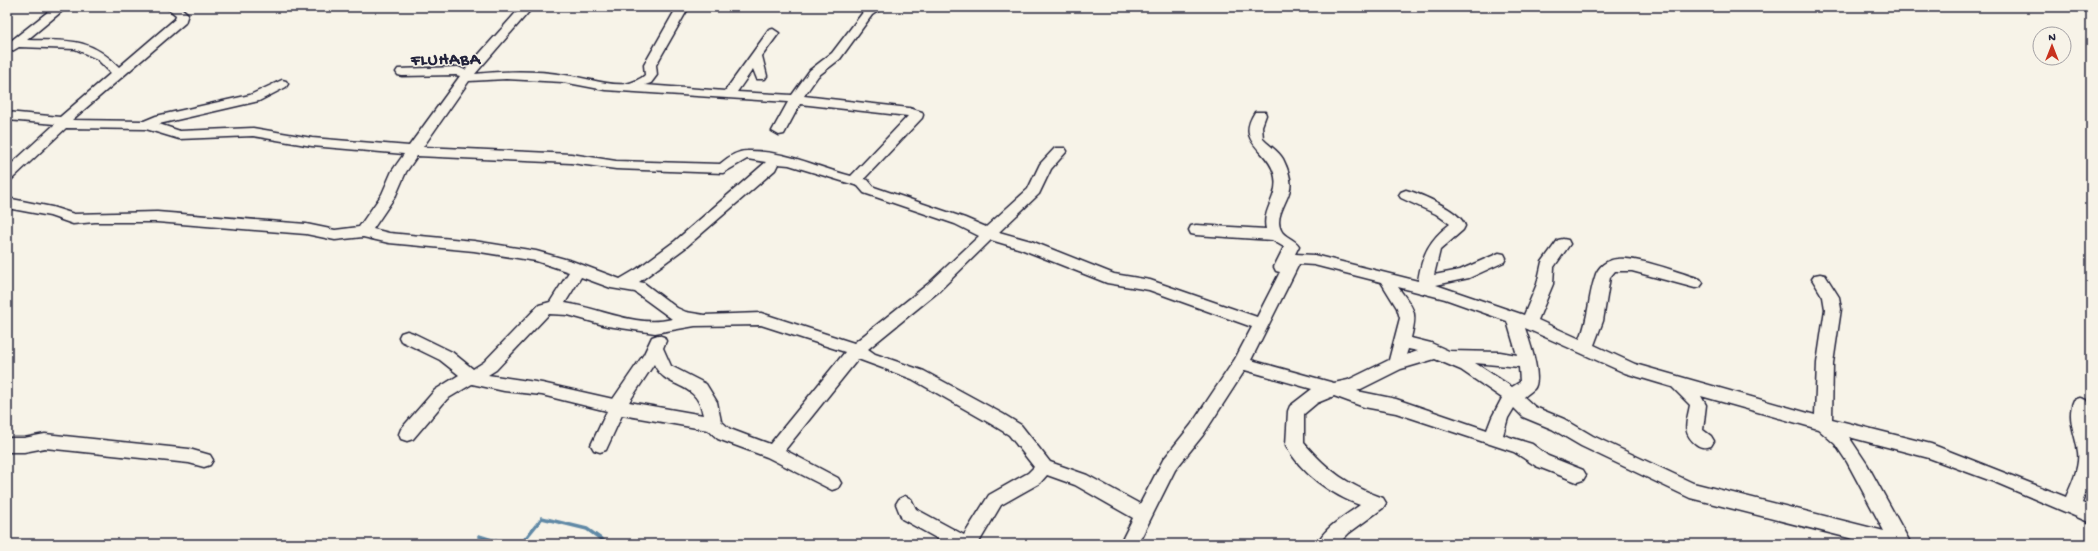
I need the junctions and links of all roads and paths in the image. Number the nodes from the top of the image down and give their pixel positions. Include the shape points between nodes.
1 (61, 7) edge
2 (527, 7) edge
3 (683, 7) edge
4 (878, 7) edge
5 (182, 9) edge
6 (773, 33) dead end
7 (12, 47) edge
8 (756, 56) junction
9 (402, 72) dead end
10 (118, 73) junction
11 (466, 76) junction
12 (761, 76) dead end
13 (282, 84) dead end
14 (628, 87) junction
15 (728, 94) junction
16 (796, 99) junction
17 (1260, 115) dead end
18 (7, 116) edge
19 (63, 122) junction
20 (146, 125) junction
21 (779, 131) dead end
22 (413, 151) junction
23 (1060, 151) dead end
24 (774, 159) junction
25 (7, 176) edge
26 (854, 181) junction
27 (1406, 195) dead end
28 (7, 202) edge
29 (1196, 230) dead end
30 (363, 232) junction
31 (988, 234) junction
32 (1276, 235) junction
33 (1563, 244) dead end
34 (1499, 258) dead end
35 (578, 270) junction
36 (1820, 279) dead end
37 (1388, 280) junction
38 (1695, 283) dead end
39 (624, 284) junction
40 (1424, 284) junction
41 (556, 309) junction
42 (693, 321) junction
43 (1522, 321) junction
44 (1258, 323) junction
45 (663, 327) junction
46 (407, 337) dead end
47 (1402, 342) junction
48 (655, 348) junction
49 (1585, 348) junction
50 (856, 350) junction
51 (1443, 354) junction
52 (1527, 360) junction
53 (1241, 363) junction
54 (1396, 364) junction
55 (472, 376) junction
56 (1677, 381) junction
57 (1334, 389) junction
58 (1512, 396) junction
59 (2080, 405) dead end
60 (617, 408) junction
61 (713, 424) junction
62 (1823, 424) junction
63 (407, 434) dead end
64 (1493, 439) junction
65 (1706, 441) dead end
66 (7, 445) edge
67 (600, 445) dead end
68 (773, 452) junction
69 (204, 460) dead end
70 (1044, 467) junction
71 (1577, 475) dead end
72 (832, 482) dead end
73 (905, 504) dead end
74 (2073, 507) junction
75 (1143, 514) junction
76 (2091, 515) edge
77 (964, 544) edge
78 (968, 544) edge
79 (1130, 544) edge
80 (1326, 544) edge
81 (1899, 544) edge
82 (1902, 544) edge

1 - 7 street
2 - 11 street
3 - 14 street via 653,58 650,65 651,75 647,80
4 - 16 street via 868,13 836,56 818,68
5 - 10 street via 181,20
6 - 8 street
7 - 10 street via 77,45 101,56
8 - 12 street
8 - 15 street
9 - 11 street via 453,71
10 - 19 street
11 - 14 street via 549,77
11 - 22 street
13 - 20 street via 254,98 156,120
14 - 15 street
15 - 16 street
16 - 21 street
16 - 26 street via 917,114
17 - 32 street via 1254,126 1254,134 1279,164 1284,189 1272,221
18 - 19 street
19 - 20 street
19 - 25 street
20 - 22 street via 179,136 254,132 312,142
22 - 24 street via 567,158 602,164 723,169 735,159 746,155
22 - 30 street via 399,172 390,195
23 - 31 street via 1045,167 1034,191
24 - 26 street via 791,161
24 - 39 street via 770,168 661,260 639,277
26 - 31 street via 863,184 869,190 960,221
27 - 40 street via 1441,212 1457,222 1458,226 1434,246 1429,255
28 - 30 street via 73,219 157,217 306,229 335,235
29 - 32 street
30 - 35 street via 389,238 474,246 536,256
31 - 44 street via 1026,245 1112,279 1150,285
31 - 50 street via 933,288
32 - 44 street via 1292,246
33 - 43 street via 1547,266 1545,284
34 - 40 street via 1476,272
35 - 39 street via 611,283
35 - 41 street via 558,299
36 - 62 street via 1831,297 1834,310 1824,363
37 - 40 street
37 - 44 street via 1298,258 1293,261
37 - 47 street via 1407,310 1408,318
38 - 49 street via 1625,264 1610,266 1604,270 1595,321
39 - 42 street via 639,287 646,296 674,314
40 - 43 street
41 - 45 street via 606,320
41 - 55 street via 544,309 490,366
42 - 45 street
42 - 50 street via 747,317 761,319
43 - 49 street
43 - 52 street
44 - 53 street
45 - 48 street
46 - 55 street via 446,356
47 - 51 street
47 - 54 street
48 - 60 street
48 - 61 street via 665,370 700,389 709,402
49 - 56 street via 1631,369
50 - 68 street
50 - 70 street via 869,358 918,374 1015,430
51 - 52 street
51 - 54 street
51 - 58 street via 1467,366
52 - 58 street via 1528,385
53 - 57 street
53 - 75 street via 1197,430 1169,465
54 - 57 street via 1351,386
55 - 60 street via 504,385 542,389
55 - 63 street via 447,390
56 - 62 street
56 - 65 street via 1698,405 1694,433
57 - 64 street via 1364,400 1396,406
57 - 80 street via 1311,398 1296,411 1295,445 1330,482 1353,495 1377,503 1343,527
58 - 64 street via 1500,417
58 - 81 street via 1529,412 1690,490
59 - 74 street via 2080,427 2087,453 2081,486
60 - 61 street
60 - 67 street
61 - 68 street via 724,434
62 - 74 street via 1931,451
62 - 82 street via 1844,444 1858,464
64 - 71 street via 1526,449 1542,460
66 - 69 street via 45,442 189,456
68 - 72 street
70 - 75 street via 1080,480
70 - 78 street via 1034,478 995,500
73 - 77 street via 908,514
74 - 76 street
75 - 79 street

